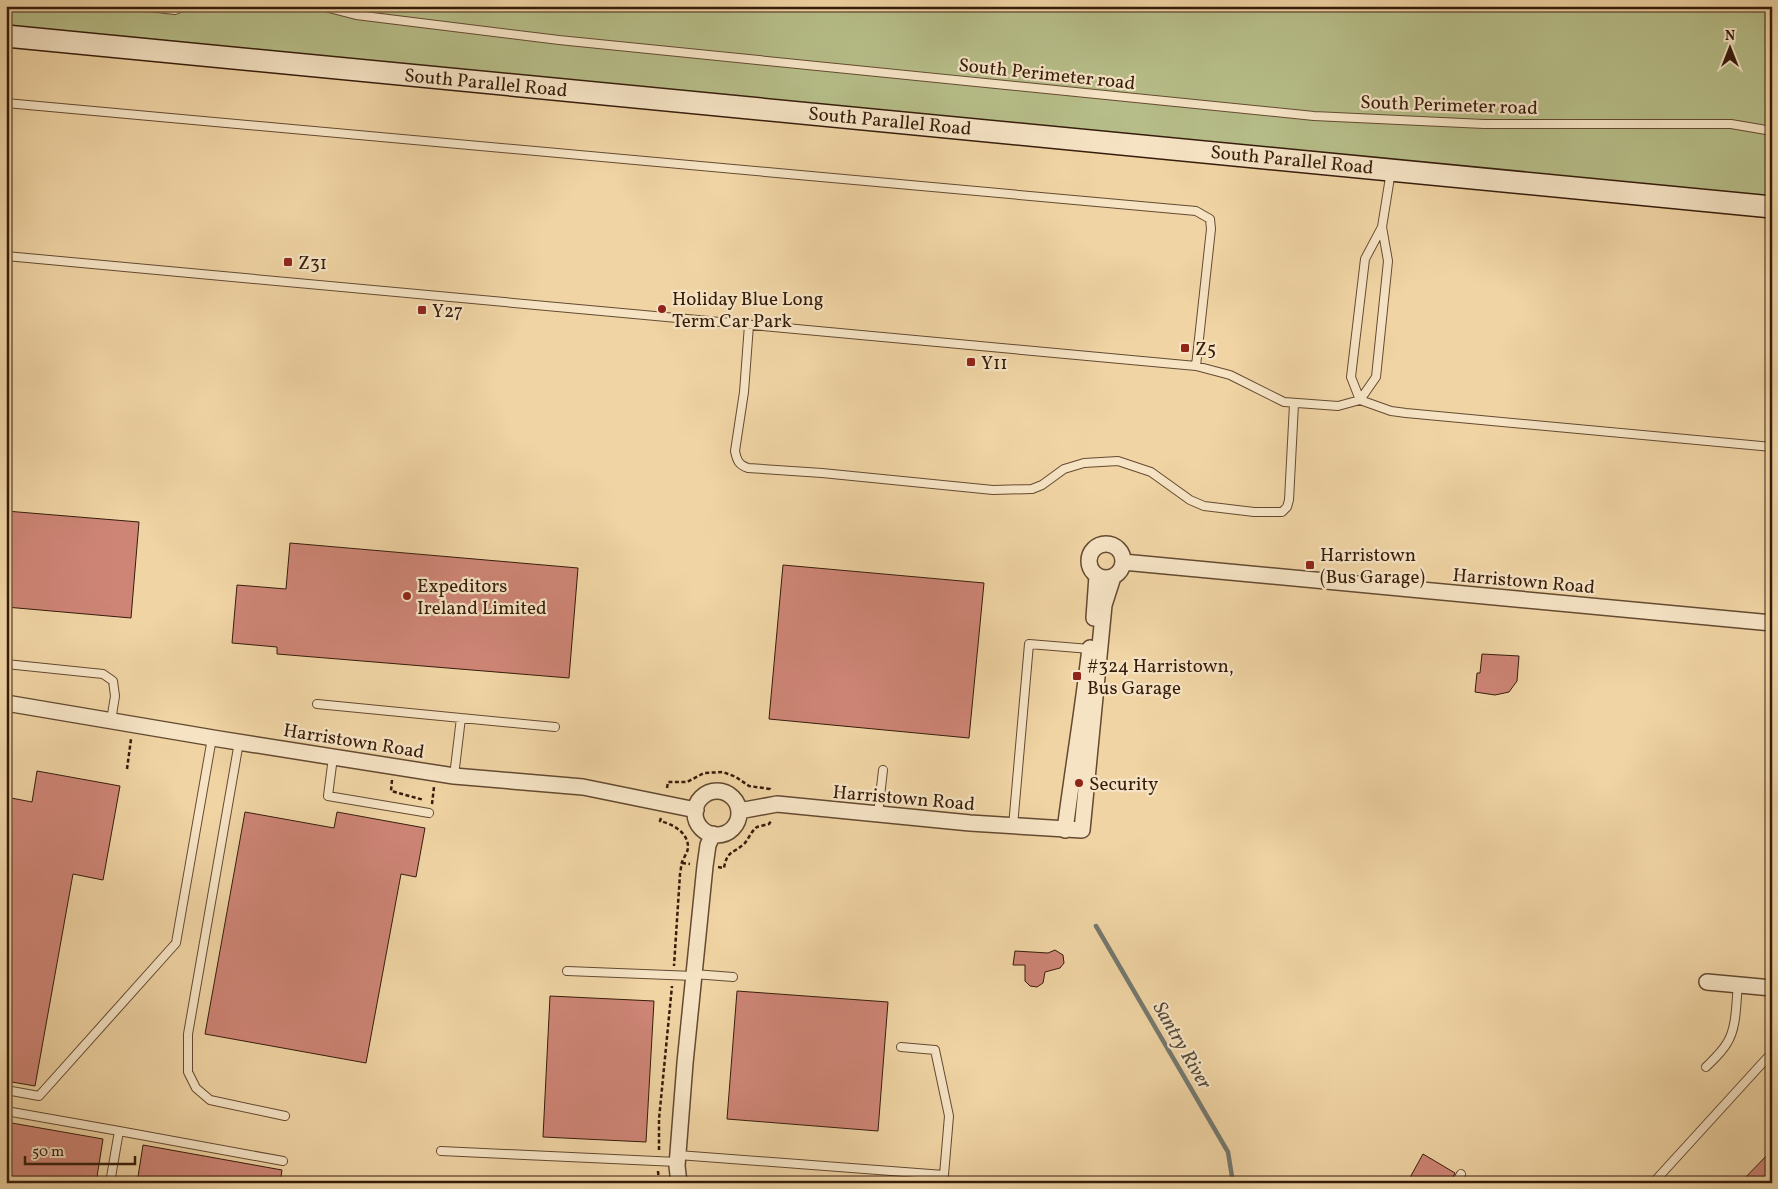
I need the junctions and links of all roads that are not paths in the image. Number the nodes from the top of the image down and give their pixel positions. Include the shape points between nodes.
1 (140, 6) edge
2 (184, 6) edge
3 (321, 6) edge
4 (176, 8) edge
5 (6, 36) edge
6 (6, 104) edge
7 (1772, 131) edge
8 (1392, 168) junction
9 (1772, 207) edge
10 (1382, 227) junction
11 (6, 256) edge
12 (749, 325) junction
13 (1196, 366) junction
14 (1360, 400) junction
15 (1294, 404) junction
16 (1772, 447) edge
17 (1123, 562) junction
18 (1097, 576) junction
19 (1113, 577) junction
20 (1772, 623) edge
21 (1090, 649) junction
22 (6, 664) edge
23 (6, 704) edge
24 (317, 704) dead end
25 (461, 718) junction
26 (111, 721) junction
27 (555, 727) dead end
28 (212, 738) junction
29 (238, 742) junction
30 (332, 757) junction
31 (883, 770) dead end
32 (454, 776) junction
33 (696, 810) junction
34 (740, 811) junction
35 (429, 813) dead end
36 (878, 814) junction
37 (1013, 826) junction
38 (1064, 830) junction
39 (713, 834) junction
40 (567, 971) dead end
41 (694, 975) junction
42 (732, 977) dead end
43 (1707, 982) dead end
44 (1738, 984) junction
45 (1772, 988) edge
46 (901, 1047) dead end
47 (1772, 1058) edge
48 (1706, 1067) dead end
49 (6, 1090) edge
50 (6, 1111) edge
51 (285, 1116) dead end
52 (119, 1131) junction
53 (441, 1151) dead end
54 (678, 1158) junction
55 (283, 1161) dead end
56 (1461, 1174) dead end
57 (110, 1183) edge
58 (679, 1183) edge
59 (1456, 1183) edge
60 (1653, 1183) edge

1 - 4 lane
2 - 4 lane
3 - 7 lane, South Perimeter road via 356,15 559,40 1314,116 1484,124 1731,124
5 - 8 main road, South Parallel Road
6 - 13 lane via 1196,211 1210,219 1211,229
8 - 9 main road, South Parallel Road
8 - 10 lane
10 - 14 lane via 1388,261 1376,377
10 - 14 lane via 1365,258 1351,377
11 - 12 lane
12 - 13 lane
12 - 15 lane via 735,451 736,460 748,468 1013,491 1042,485 1064,469 1118,462 1151,472 1190,500 1204,506 1282,512 1289,500
13 - 15 lane via 1230,375
14 - 15 lane via 1338,406
14 - 16 lane via 1391,411
17 - 18 street via 1116,547 1099,545 1089,559 1090,568
17 - 19 street, Harristown Road
17 - 20 street, Harristown Road
18 - 19 street
18 - 21 street
19 - 38 street, Harristown Road via 1104,605 1082,830
21 - 37 lane via 1029,644
21 - 38 street
22 - 26 lane via 104,674 113,681 115,696
23 - 26 street, Harristown Road
24 - 25 lane
25 - 27 lane
25 - 32 lane
26 - 28 street, Harristown Road
28 - 29 street, Harristown Road
28 - 49 lane via 176,943 39,1096
29 - 30 street, Harristown Road
29 - 51 lane via 188,1034 188,1072 196,1088 210,1100
30 - 32 street, Harristown Road
30 - 35 lane via 328,796
31 - 36 lane
32 - 33 street, Harristown Road via 583,787
33 - 34 street via 702,797 716,791 732,797
33 - 39 street via 700,827
34 - 36 street, Harristown Road via 777,804
34 - 39 street via 732,829 721,835
36 - 37 street, Harristown Road
37 - 38 street, Harristown Road
39 - 41 street via 705,866
40 - 41 lane
41 - 42 lane
41 - 54 street
43 - 44 street
44 - 45 street
44 - 48 lane via 1730,1039
46 - 54 lane via 936,1050 949,1116 944,1175
47 - 60 lane via 1767,1058
50 - 52 lane
52 - 55 lane
52 - 57 lane
53 - 54 lane
54 - 58 street
56 - 59 lane

